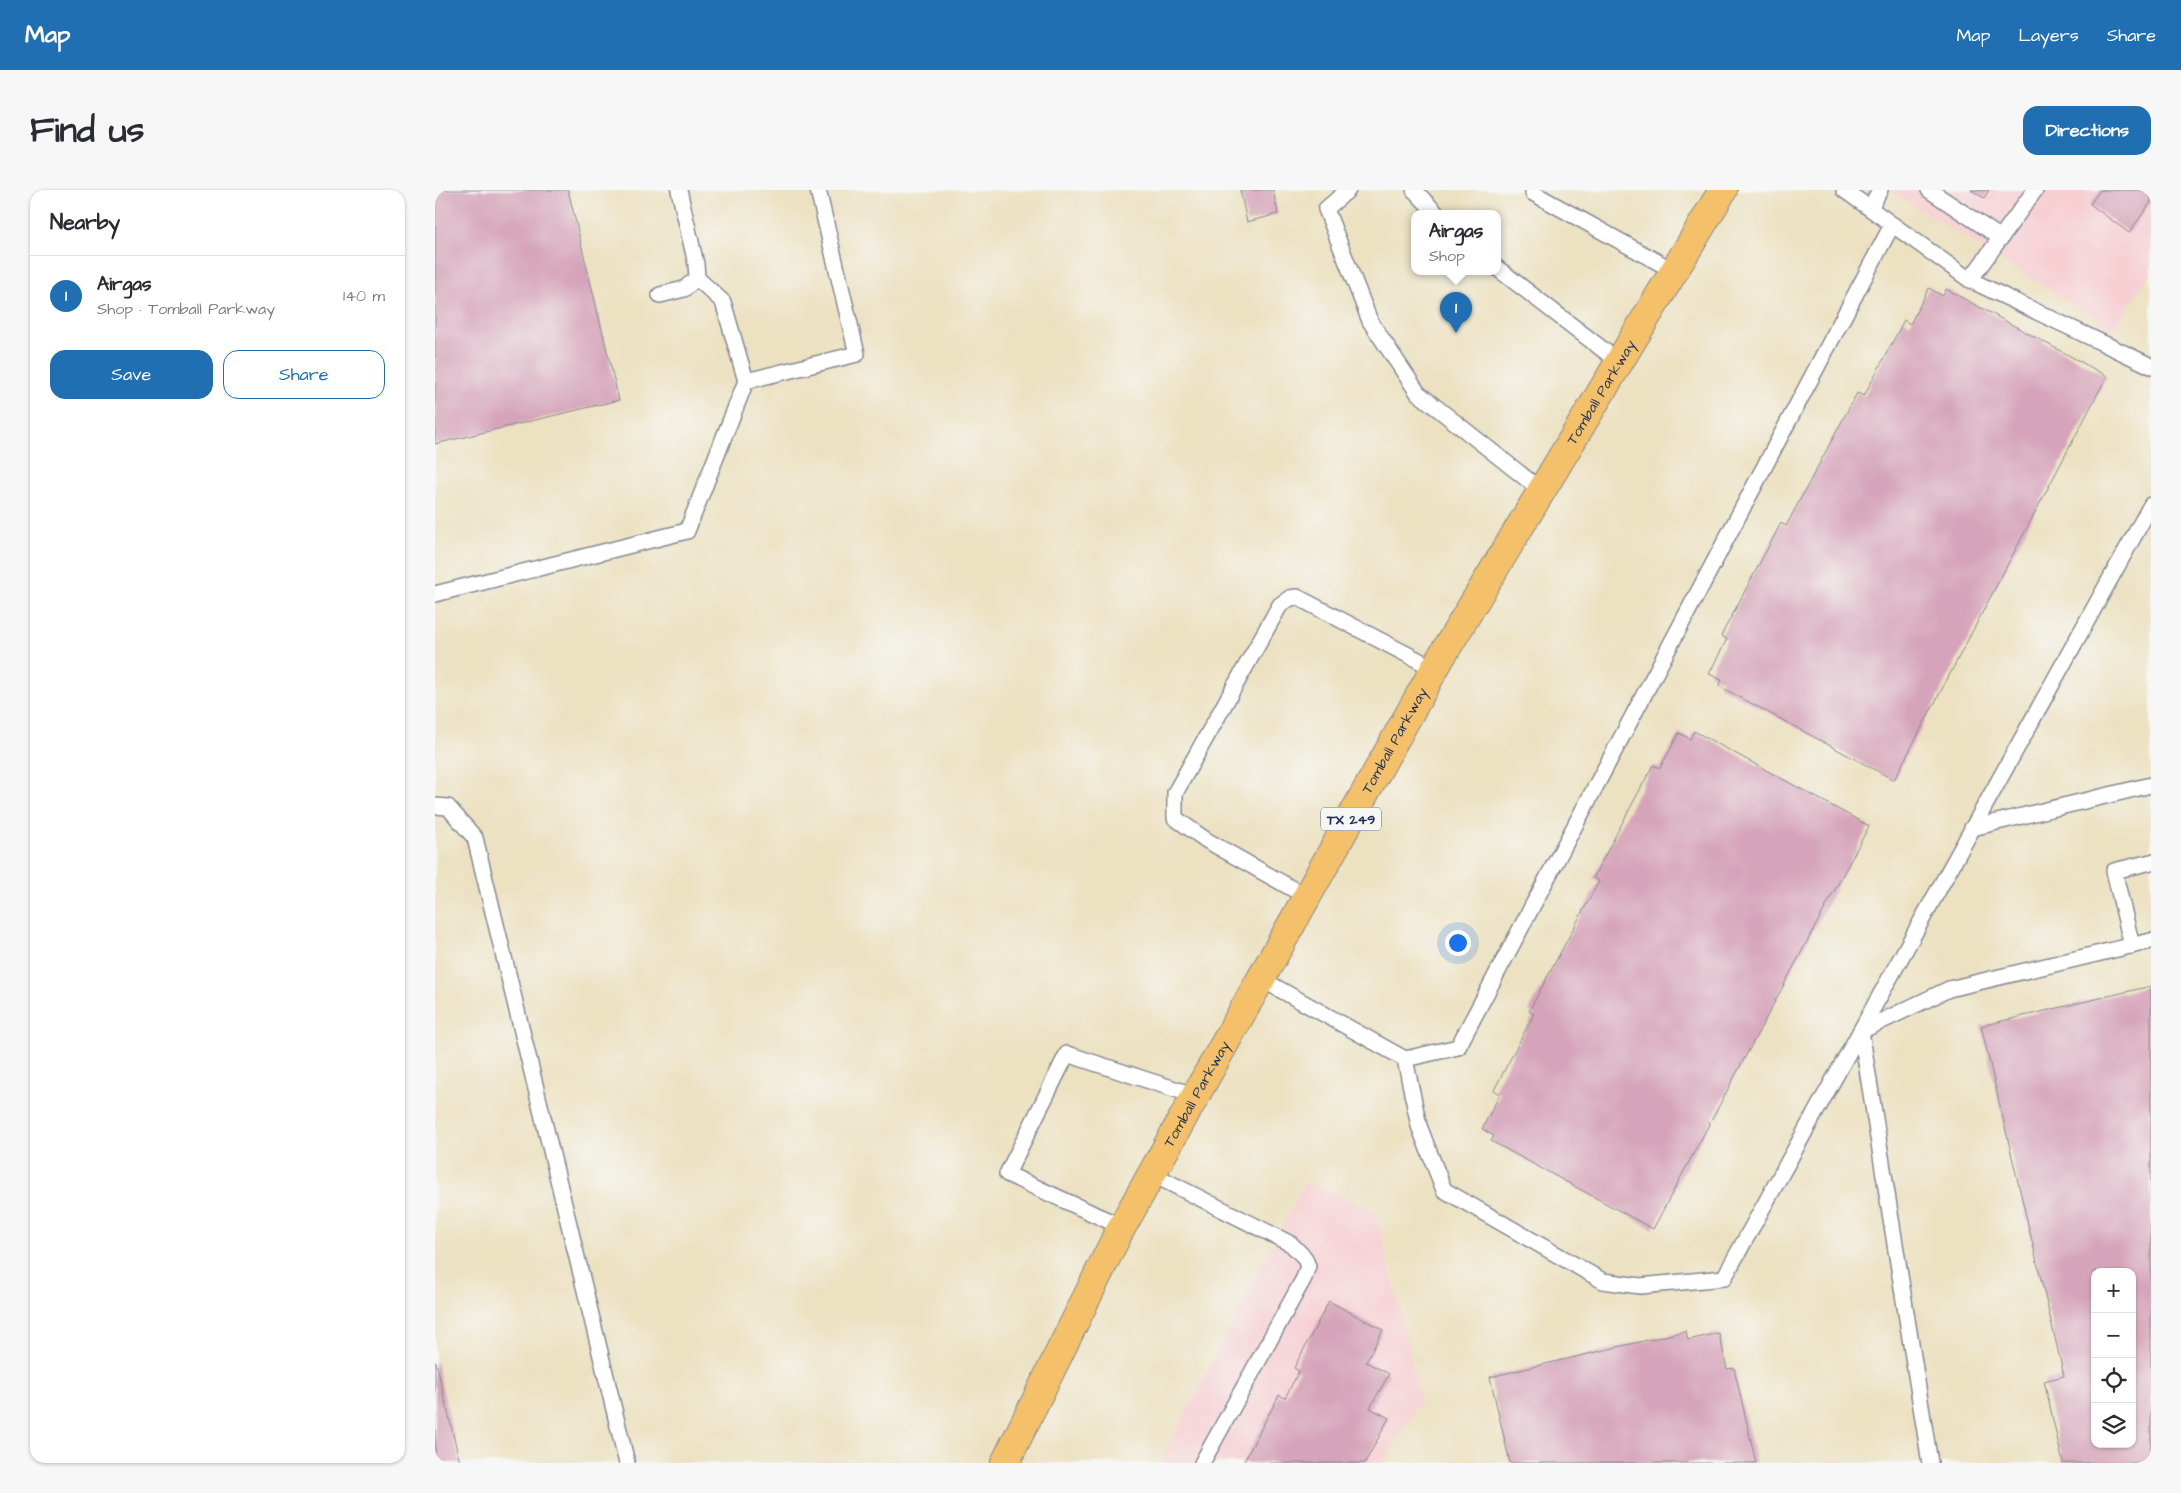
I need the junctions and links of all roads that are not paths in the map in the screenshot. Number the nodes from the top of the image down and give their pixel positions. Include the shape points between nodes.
1 (679, 190) edge
2 (818, 190) edge
3 (1348, 190) edge
4 (1414, 190) edge
5 (1533, 190) edge
6 (1723, 190) edge
7 (1844, 190) edge
8 (1880, 190) edge
9 (1929, 190) edge
10 (2035, 190) edge
11 (1870, 208) junction
12 (1433, 210) edge
13 (1892, 225) junction
14 (2001, 238) junction
15 (1501, 271) edge
16 (1673, 271) junction
17 (697, 278) junction
18 (1970, 280) junction
19 (660, 295) dead end
20 (1619, 362) junction
21 (2151, 366) edge
22 (746, 381) junction
23 (1542, 490) junction
24 (2151, 505) edge
25 (435, 594) edge
26 (1435, 669) junction
27 (2151, 785) edge
28 (435, 806) edge
29 (1972, 828) junction
30 (2151, 862) edge
31 (1307, 897) junction
32 (2151, 941) edge
33 (2132, 946) junction
34 (1261, 979) junction
35 (1861, 1030) junction
36 (1405, 1059) junction
37 (1196, 1096) junction
38 (1152, 1174) junction
39 (1122, 1227) junction
40 (627, 1463) edge
41 (1005, 1463) edge
42 (1202, 1463) edge
43 (1930, 1463) edge

1 - 17 lane
2 - 22 lane via 857,354
3 - 23 lane via 1326,209 1370,321 1418,393
4 - 12 lane
5 - 16 lane via 1533,193
6 - 16 main road, Tomball Parkway / TX 249
7 - 11 lane
8 - 11 lane
9 - 14 lane
10 - 14 lane
11 - 13 lane
13 - 18 lane
13 - 36 lane via 1458,1046
14 - 18 lane
15 - 20 lane
16 - 20 main road, Tomball Parkway / TX 249
17 - 19 lane via 684,289
17 - 22 lane via 723,302
18 - 21 lane
20 - 23 main road, Tomball Parkway / TX 249
22 - 25 lane via 687,531
23 - 26 main road, Tomball Parkway / TX 249
24 - 29 lane
26 - 31 main road, Tomball Parkway / TX 249
26 - 31 lane via 1327,611 1297,597 1290,598 1280,606 1179,784 1175,793 1175,818
27 - 29 lane
28 - 40 lane via 448,807 475,838
29 - 35 lane
30 - 33 lane via 2114,871
31 - 34 main road, Tomball Parkway / TX 249
32 - 33 lane
33 - 35 lane via 1949,989
34 - 36 lane
34 - 37 main road, Tomball Parkway / TX 249
35 - 36 lane via 1724,1278 1640,1286 1603,1281 1444,1190 1419,1126
35 - 43 lane
37 - 38 main road, Tomball Parkway / TX 249
37 - 39 lane via 1067,1054 1007,1174
38 - 39 main road, Tomball Parkway / TX 249
38 - 42 lane via 1291,1244 1308,1266
39 - 41 main road, Tomball Parkway / TX 249

